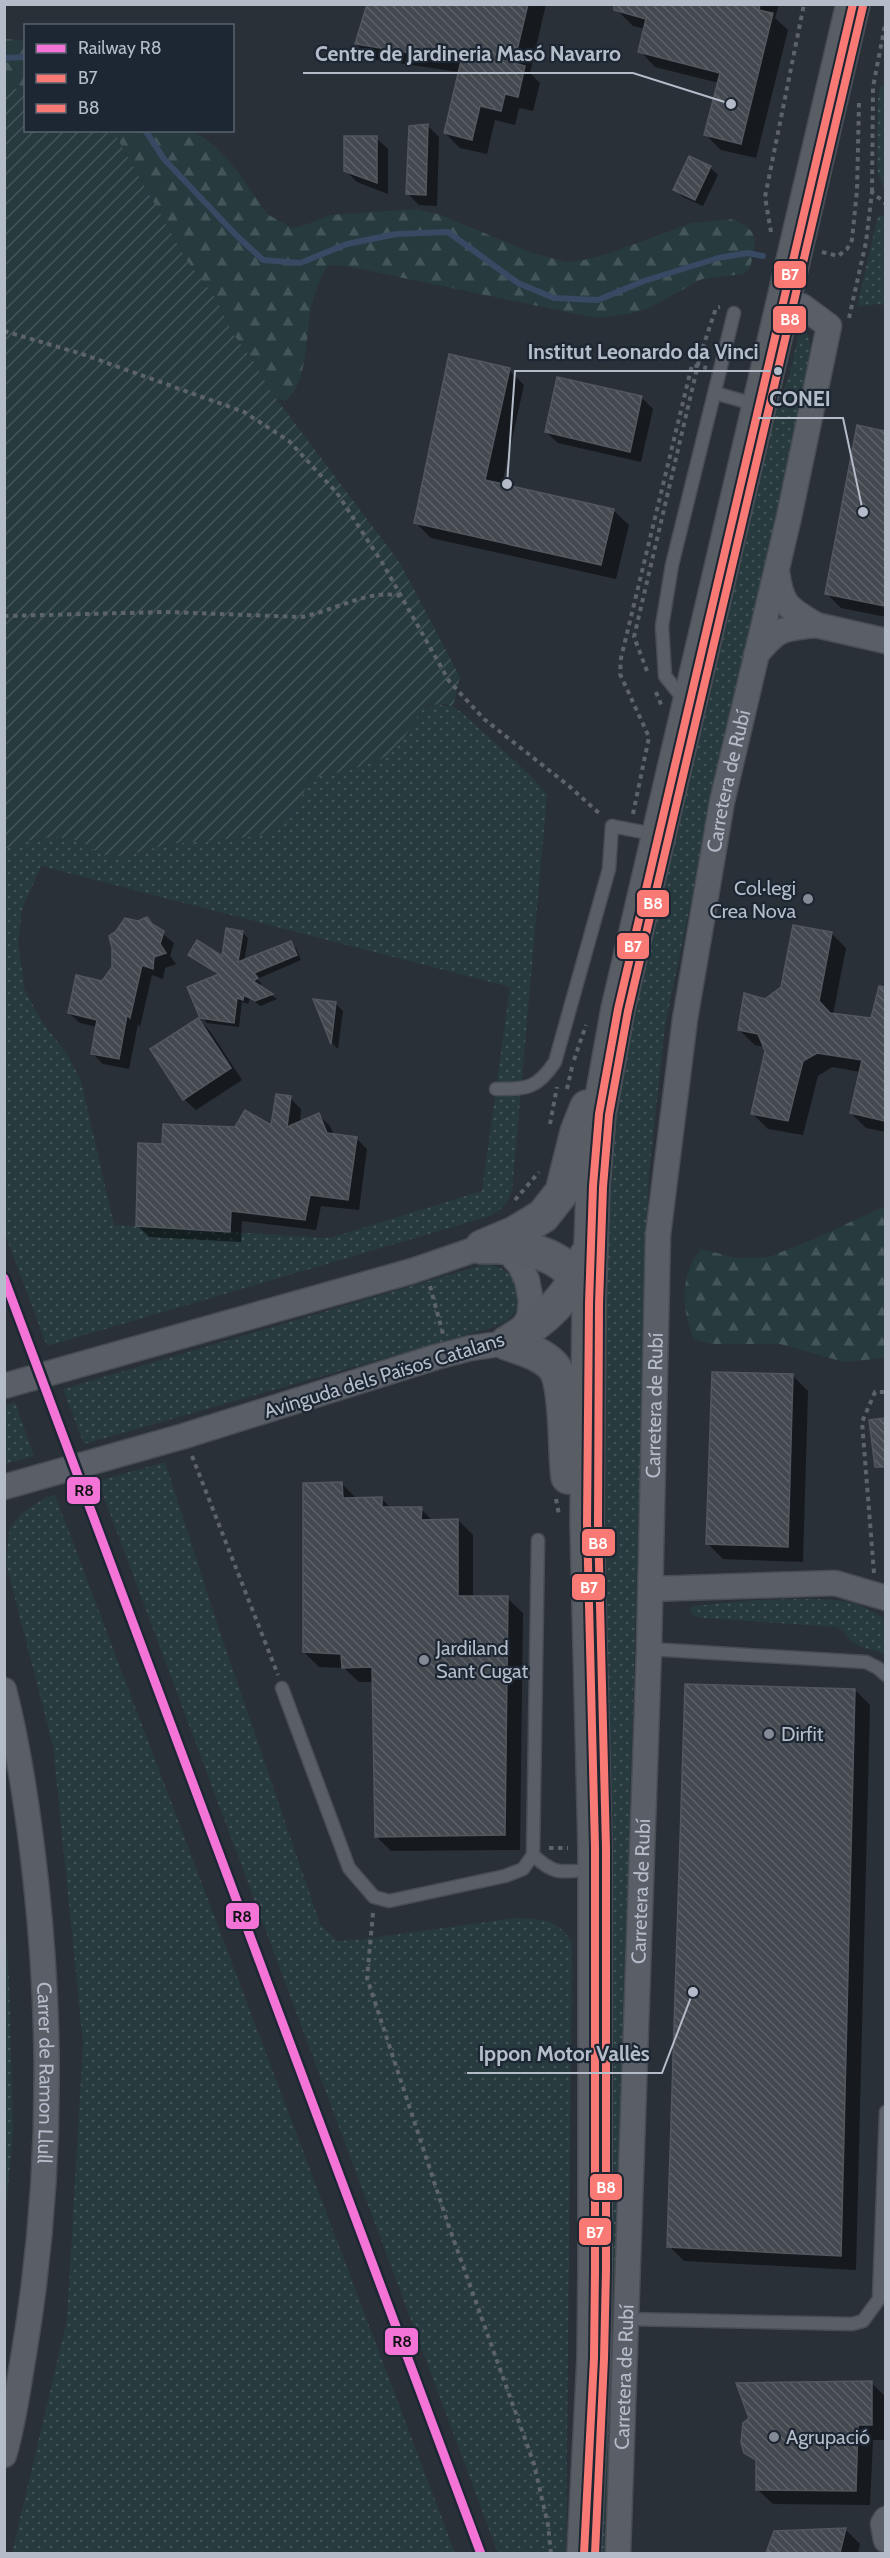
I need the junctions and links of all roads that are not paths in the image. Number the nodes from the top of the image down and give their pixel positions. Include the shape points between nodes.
1 (853, 4) edge
2 (854, 96) road end
3 (823, 130) junction
4 (783, 302) junction
5 (731, 309) road end
6 (715, 393) junction
7 (759, 406) junction
8 (776, 564) junction
9 (816, 625) junction
10 (885, 641) edge
11 (756, 655) junction
12 (690, 707) junction
13 (659, 835) junction
14 (603, 1084) junction
15 (496, 1089) dead end
16 (482, 1247) junction
17 (583, 1291) junction
18 (507, 1343) junction
19 (7, 1385) edge
20 (4, 1487) edge
21 (538, 1540) dead end
22 (588, 1548) junction
23 (651, 1589) junction
24 (881, 1596) edge
25 (649, 1649) junction
26 (885, 1675) edge
27 (282, 1688) road end
28 (4, 1690) edge
29 (533, 1855) junction
30 (595, 1870) junction
31 (885, 2112) edge
32 (627, 2319) junction
33 (4, 2455) edge
34 (885, 2519) edge
35 (885, 2540) edge
36 (584, 2553) edge
37 (618, 2553) edge

1 - 3 main road, Carretera de Rubí
2 - 3 lane
3 - 4 main road, Carretera de Rubí
4 - 7 main road, Carretera de Rubí
4 - 8 street, Carretera de Rubí via 802,306 829,326
5 - 6 lane
6 - 7 lane
6 - 12 lane via 672,565 662,626 665,676
7 - 12 main road, Carretera de Rubí
8 - 9 street via 781,596 791,610
8 - 11 street, Carretera de Rubí
9 - 10 street
9 - 11 street via 783,628
11 - 23 street, Carretera de Rubí via 722,802 685,1019 666,1162 658,1235
12 - 13 main road, Carretera de Rubí
13 - 14 main road, Carretera de Rubí
13 - 15 lane via 612,826 609,869 555,1062 529,1088
14 - 16 main road via 587,1106 562,1192 543,1216
14 - 17 main road, Carretera de Rubí via 591,1243
16 - 17 main road via 532,1250 556,1258
16 - 18 street, Avinguda dels Països Catalans via 508,1253 527,1280 529,1318
16 - 19 street via 424,1268
17 - 18 main road
17 - 22 main road, Carretera de Rubí
18 - 20 street, Avinguda dels Països Catalans via 449,1354
18 - 22 main road via 540,1355 554,1367 562,1382 568,1472
21 - 29 lane
22 - 30 main road, Carretera de Rubí
23 - 24 street via 835,1582
23 - 25 street, Carretera de Rubí
25 - 26 lane via 866,1662
25 - 32 street, Carretera de Rubí
27 - 29 lane via 348,1868 374,1897 389,1901 505,1876 524,1869
28 - 33 street, Carrer de Ramon Llull via 30,1820 43,1943 47,2034 43,2201 32,2306
29 - 30 lane via 548,1869
30 - 36 main road, Carretera de Rubí via 594,2358
31 - 32 lane via 879,2299 863,2321 852,2324
32 - 37 street, Carretera de Rubí
34 - 35 street

